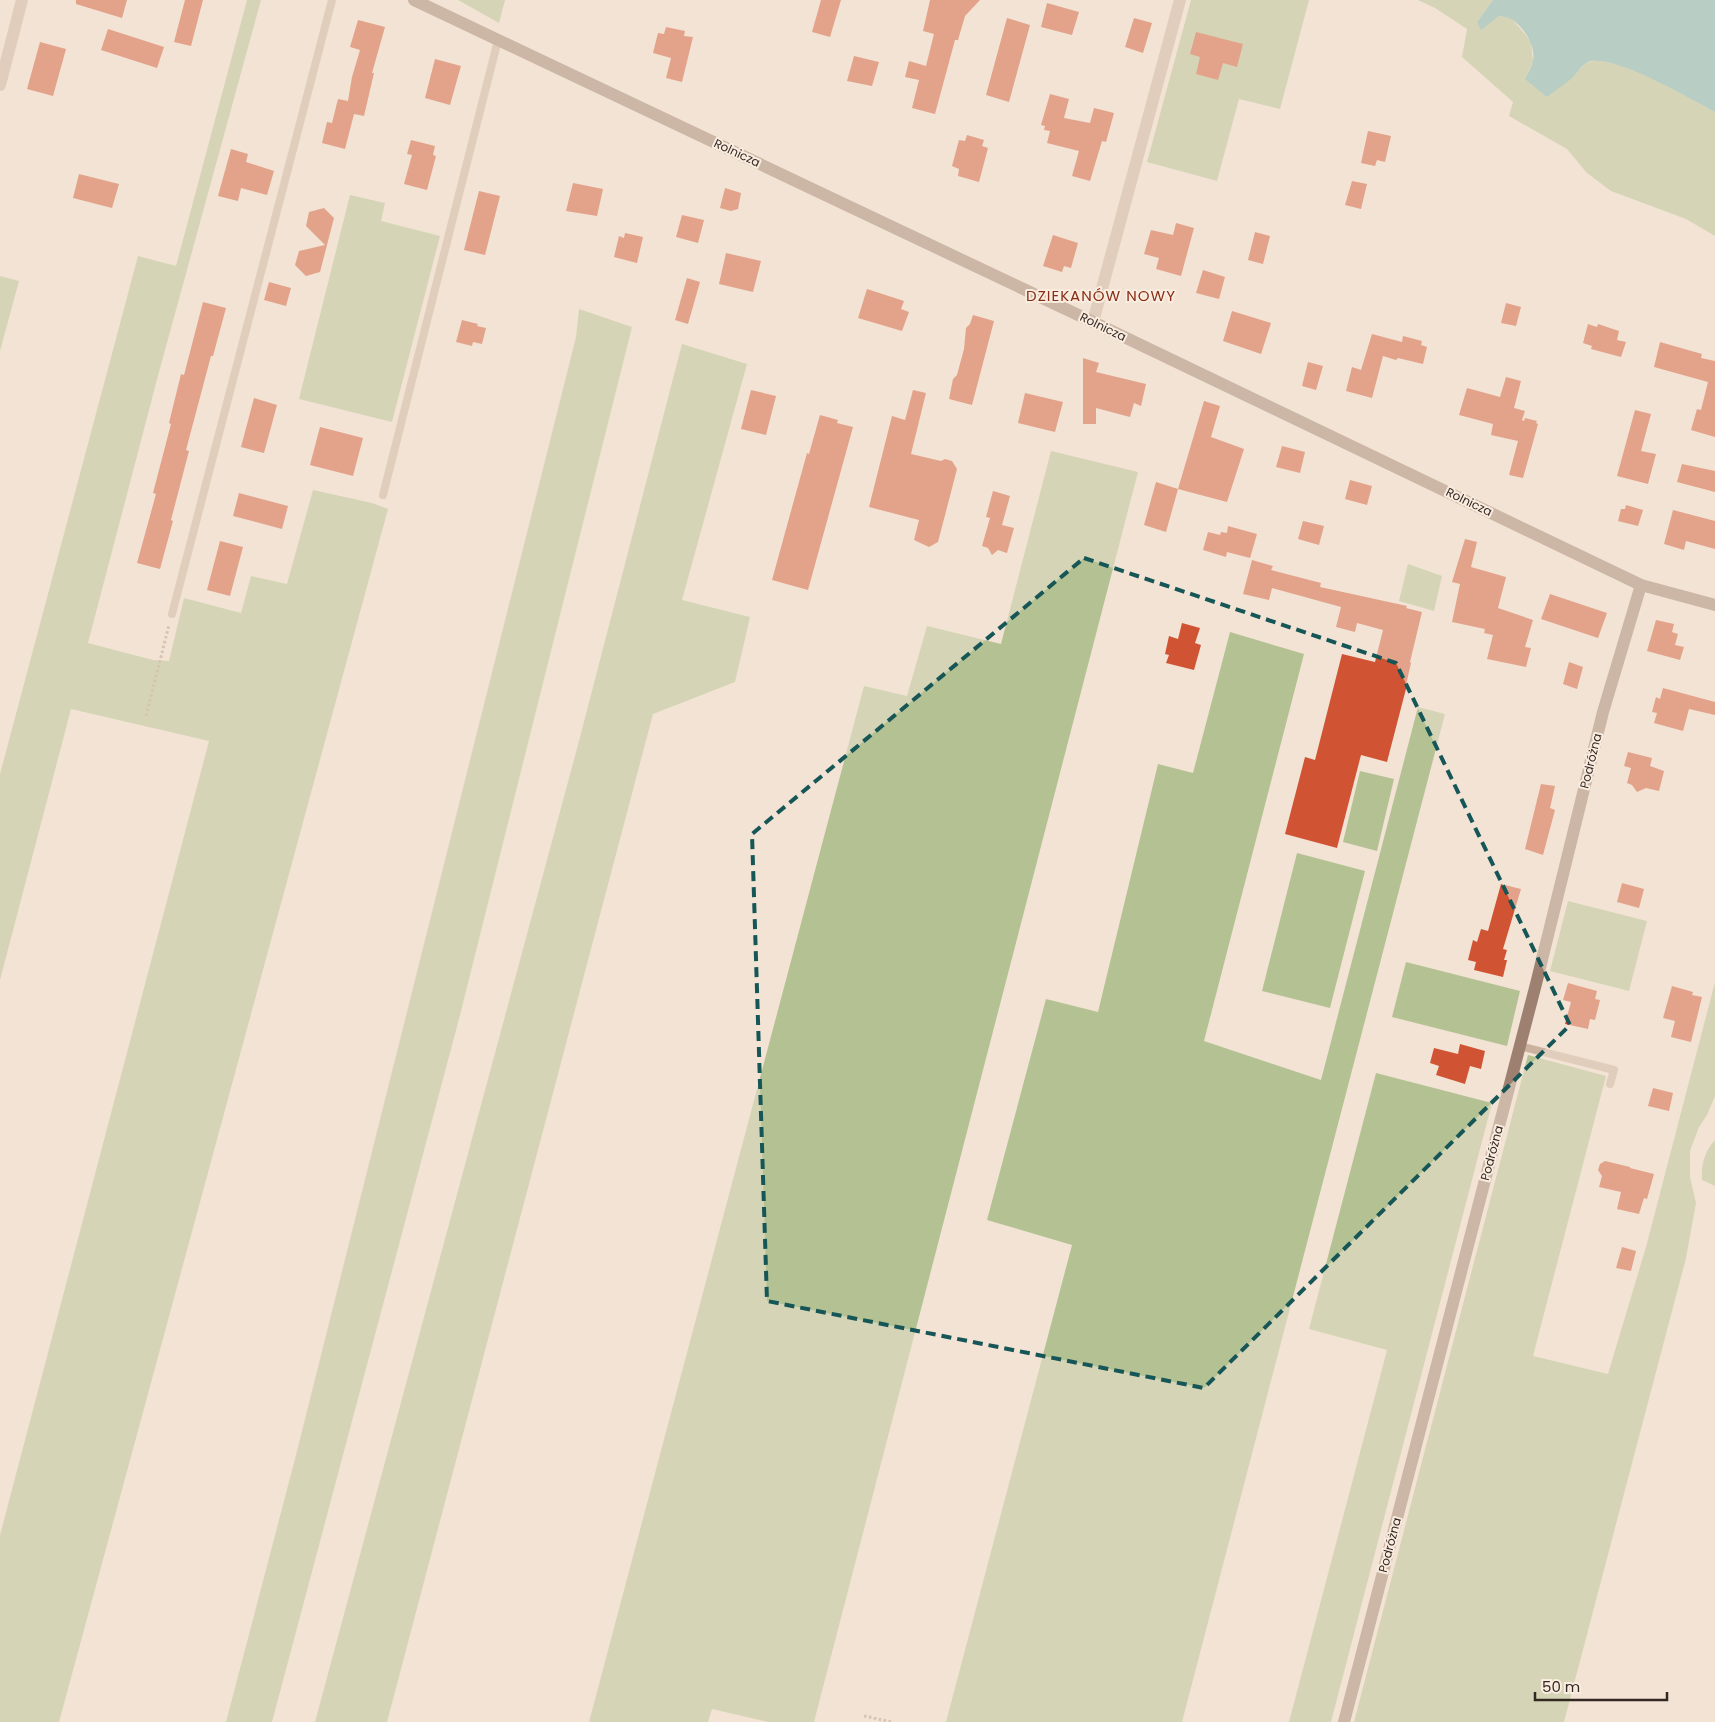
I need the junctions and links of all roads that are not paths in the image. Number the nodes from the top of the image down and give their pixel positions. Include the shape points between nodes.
1 (22, 0) edge
2 (332, 0) edge
3 (414, 0) edge
4 (1180, 0) edge
5 (498, 40) junction
6 (0, 85) edge
7 (1093, 322) junction
8 (383, 494) dead end
9 (1641, 585) junction
10 (1715, 605) edge
11 (172, 614) road end
12 (1520, 1046) junction
13 (1610, 1084) dead end
14 (1344, 1722) edge

1 - 6 street
2 - 11 lane
3 - 5 street, Rolnicza
4 - 7 street
5 - 7 street, Rolnicza
5 - 8 lane
7 - 9 street, Rolnicza
9 - 10 street, Rolnicza
9 - 12 street, Podróżna via 1603,712
12 - 13 lane via 1614,1070
12 - 14 street, Podróżna

